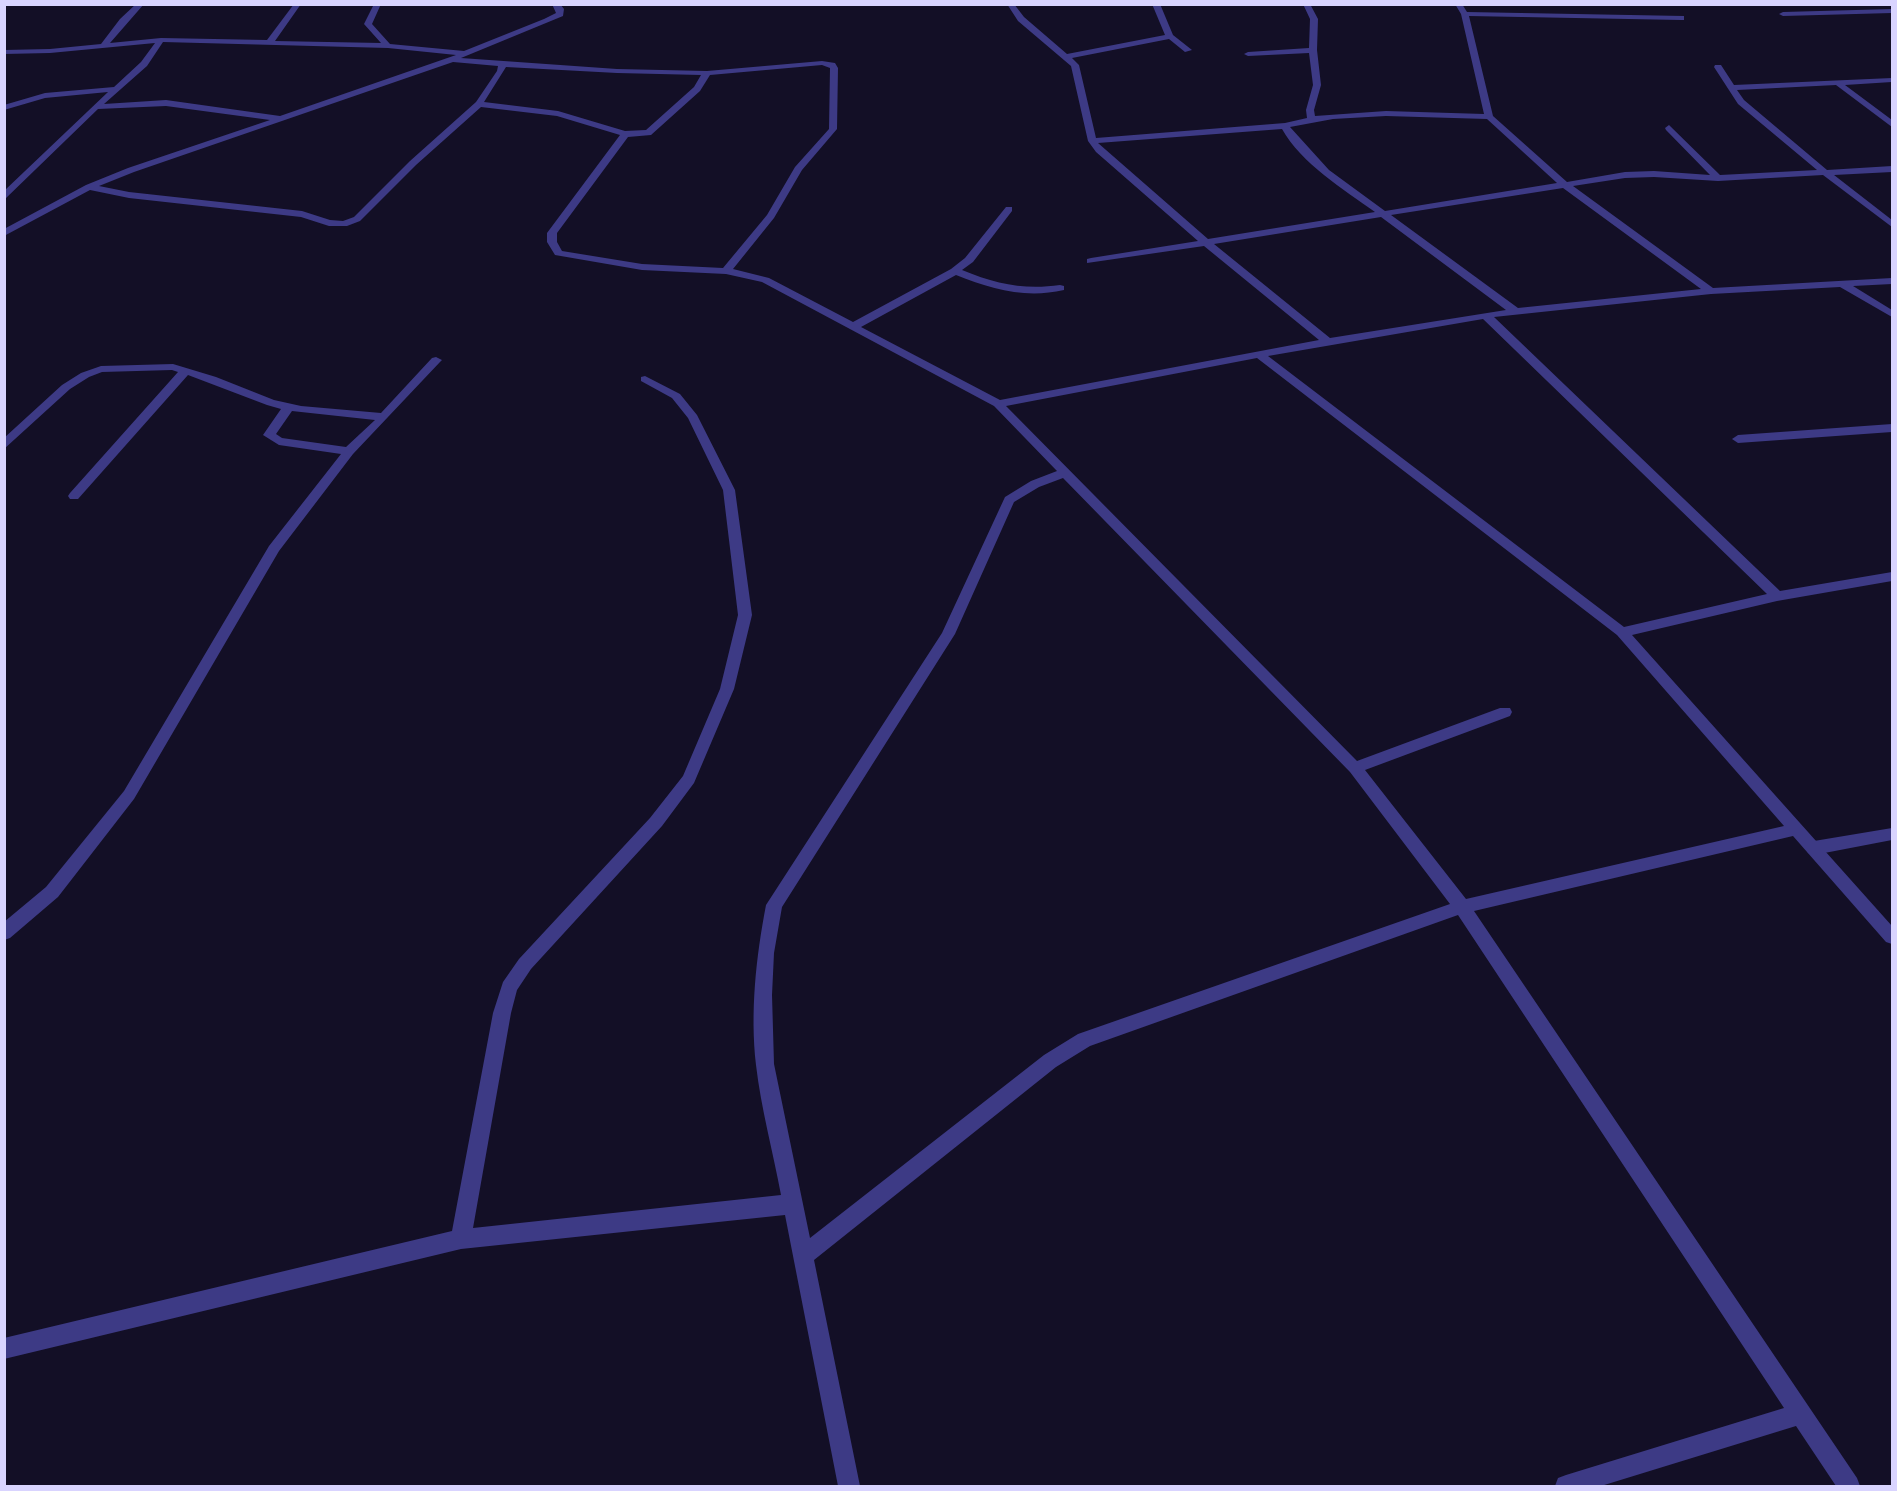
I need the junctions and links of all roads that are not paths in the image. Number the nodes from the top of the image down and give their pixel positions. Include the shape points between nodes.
1 (141, 4) edge
2 (298, 4) edge
3 (378, 4) edge
4 (555, 4) edge
5 (1010, 4) edge
6 (1156, 4) edge
7 (1306, 4) edge
8 (1458, 4) edge
9 (1827, 4) edge
10 (1893, 11) edge
11 (1844, 13) junction
12 (1465, 14) junction
13 (1783, 14) dead end
14 (1682, 18) dead end
15 (1170, 36) junction
16 (161, 40) junction
17 (269, 43) junction
18 (105, 44) junction
19 (388, 46) junction
20 (1188, 50) dead end
21 (1313, 50) junction
22 (4, 51) edge
23 (463, 53) junction
24 (1248, 54) dead end
25 (1067, 57) junction
26 (452, 60) junction
27 (502, 63) junction
28 (1718, 66) dead end
29 (707, 73) junction
30 (1893, 80) edge
31 (1839, 84) junction
32 (1731, 88) junction
33 (116, 89) junction
34 (479, 104) junction
35 (96, 107) junction
36 (4, 108) edge
37 (1311, 117) junction
38 (1489, 117) junction
39 (282, 118) junction
40 (1893, 124) edge
41 (1285, 126) junction
42 (1669, 128) dead end
43 (625, 134) junction
44 (1092, 141) junction
45 (1893, 169) edge
46 (1827, 174) junction
47 (1718, 178) junction
48 (1564, 184) junction
49 (89, 187) junction
50 (4, 197) edge
51 (1009, 209) dead end
52 (1382, 213) junction
53 (1893, 224) edge
54 (4, 233) edge
55 (1205, 242) junction
56 (1090, 261) dead end
57 (726, 271) junction
58 (956, 271) junction
59 (1893, 281) edge
60 (1842, 284) junction
61 (1060, 288) dead end
62 (1711, 291) junction
63 (1518, 314) junction
64 (1485, 315) junction
65 (1893, 315) edge
66 (852, 327) junction
67 (1328, 342) junction
68 (1259, 354) junction
69 (436, 360) dead end
70 (186, 370) junction
71 (645, 379) dead end
72 (998, 404) junction
73 (289, 406) junction
74 (384, 417) junction
75 (1893, 428) edge
76 (1738, 439) dead end
77 (4, 445) edge
78 (349, 451) junction
79 (1066, 472) junction
80 (74, 496) dead end
81 (1893, 576) edge
82 (1777, 596) junction
83 (1622, 632) junction
84 (1505, 712) dead end
85 (1355, 768) junction
86 (1797, 830) junction
87 (1893, 834) edge
88 (1814, 848) junction
89 (1462, 907) junction
90 (4, 933) edge
91 (1893, 937) edge
92 (793, 1203) junction
93 (461, 1239) junction
94 (803, 1256) junction
95 (4, 1349) edge
96 (1801, 1414) junction
97 (849, 1486) edge
98 (1566, 1486) edge
99 (1849, 1486) edge

1 - 18 street
2 - 17 street
3 - 19 street via 368,24
4 - 23 street via 560,14
5 - 25 street via 1021,19
6 - 15 street
7 - 21 street via 1314,19
8 - 12 street
9 - 11 street
10 - 11 street
11 - 13 street
12 - 14 street
12 - 38 street
15 - 20 street
15 - 25 street
16 - 17 street
16 - 18 street
16 - 33 street via 144,64
17 - 19 street
18 - 22 street via 50,51
19 - 23 street
21 - 24 street
21 - 37 street via 1317,86
23 - 26 street
25 - 44 street via 1078,71
26 - 27 street
26 - 39 street
27 - 29 street
27 - 34 street via 501,71
28 - 32 street
29 - 43 street via 697,89 648,133
29 - 57 street via 822,63 834,68 833,129 798,169 771,216
30 - 31 street
31 - 32 street
31 - 40 street
32 - 46 street via 1742,102
33 - 35 street
33 - 36 street via 46,94
34 - 43 street via 558,114
34 - 49 street via 413,162 357,219 344,224 302,214
35 - 39 street via 166,104
35 - 50 street
37 - 38 street
37 - 41 street
38 - 48 street
39 - 49 street
41 - 44 street
41 - 52 street via 1326,172
42 - 47 street
43 - 57 street via 552,233 559,253 642,267
44 - 55 street
45 - 46 street
46 - 47 street
46 - 53 street
47 - 48 street via 1625,175
48 - 52 street
48 - 62 street
49 - 54 street
51 - 58 street
52 - 55 street
52 - 63 street
55 - 56 street
55 - 67 street
57 - 66 street via 765,280
58 - 61 street via 1002,290
58 - 66 street
59 - 60 street
60 - 62 street
60 - 65 street
62 - 63 street
63 - 64 street
64 - 67 street
64 - 82 street
66 - 72 street
67 - 68 street
68 - 72 street
68 - 83 street
69 - 74 street
70 - 73 street via 271,403
70 - 77 street via 101,369 85,375 66,387
70 - 80 street
71 - 93 street via 676,396 693,417 729,490 745,615 727,689 689,779 656,822 525,964 509,987
72 - 79 street
73 - 74 street
73 - 78 street via 269,435 279,441
74 - 78 street
75 - 76 street
78 - 90 street via 274,549 129,795 52,892
79 - 85 street
79 - 92 street via 1009,500 948,634 774,905 765,953 765,1064
81 - 82 street
82 - 83 street
83 - 86 street
84 - 85 street
85 - 89 street
86 - 88 street
86 - 89 street
87 - 88 street
88 - 91 street
89 - 94 street via 1084,1040 1050,1062
89 - 96 street
92 - 93 street
92 - 94 street
93 - 95 street
94 - 97 street
96 - 98 street
96 - 99 street

